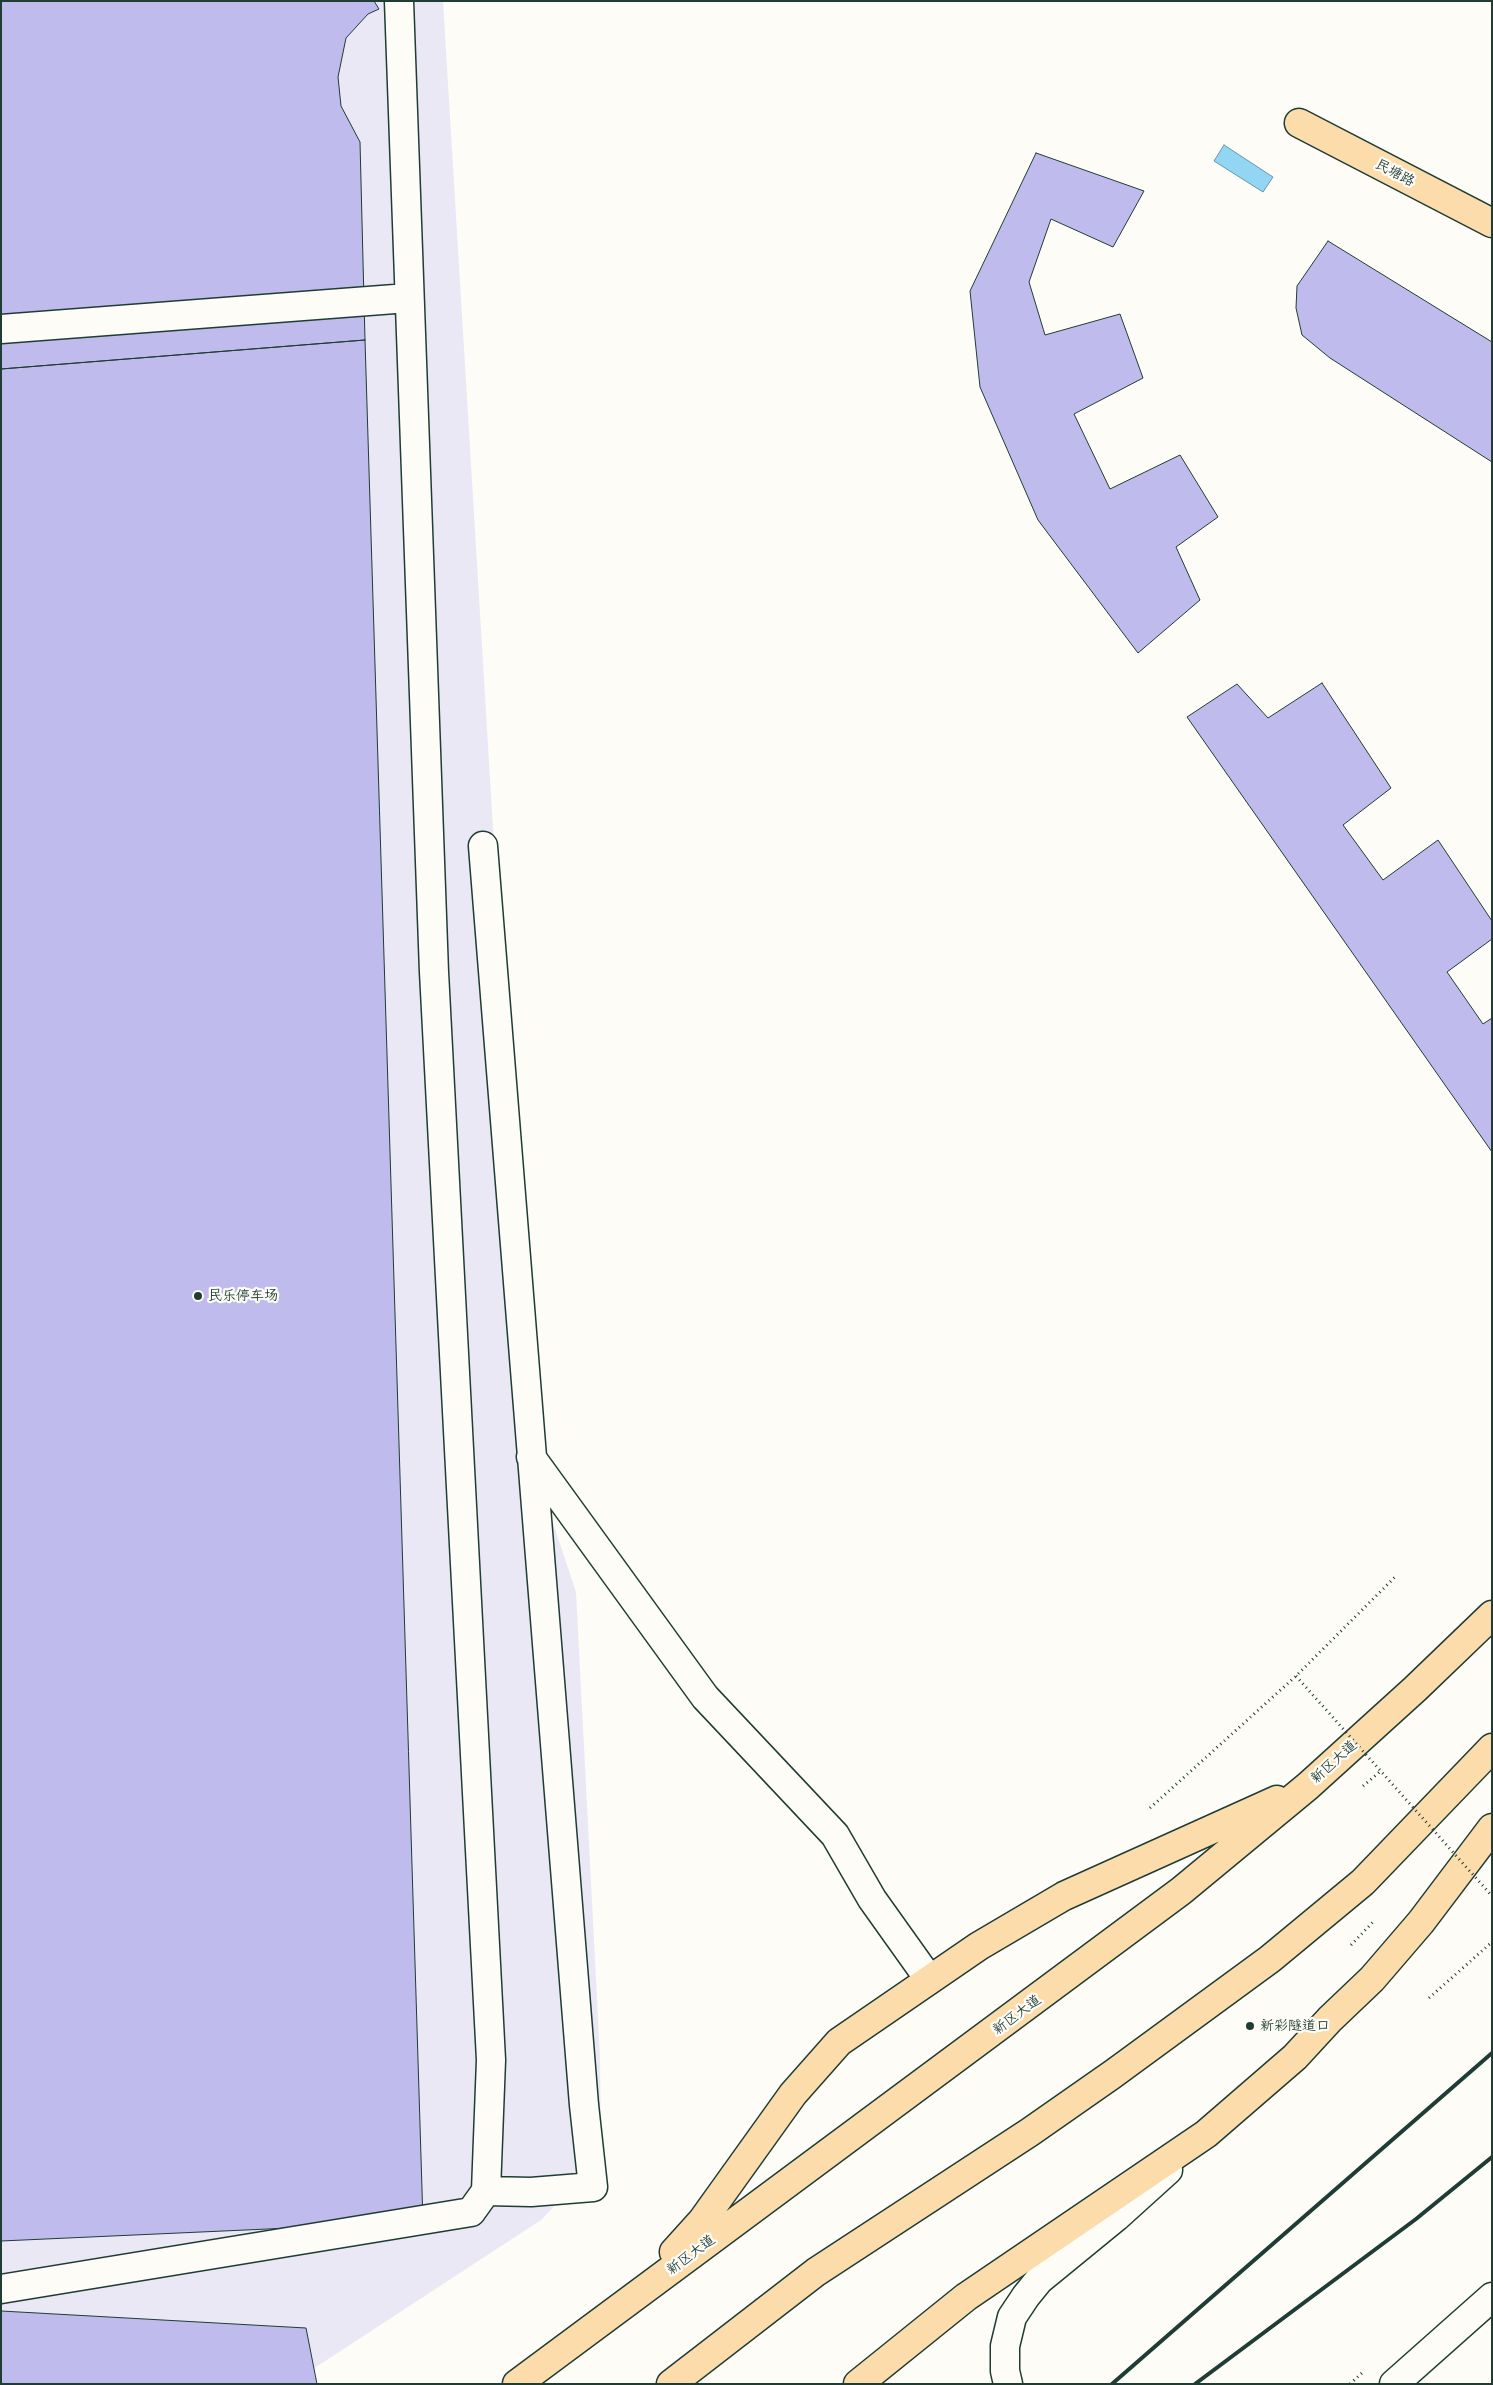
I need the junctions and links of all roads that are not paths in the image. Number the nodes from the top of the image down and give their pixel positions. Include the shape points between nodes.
1 (399, 1) edge
2 (1299, 123) dead end
3 (1492, 223) edge
4 (408, 298) junction
5 (1, 329) edge
6 (483, 846) dead end
7 (532, 1457) junction
8 (1492, 1615) edge
9 (1492, 1748) edge
10 (1308, 1786) junction
11 (1492, 1828) edge
12 (929, 1979) junction
13 (1206, 2134) junction
14 (486, 2191) junction
15 (1, 2289) edge
16 (635, 2296) junction
17 (1492, 2297) edge
18 (517, 2384) edge
19 (672, 2384) edge
20 (858, 2384) edge
21 (1008, 2384) edge
22 (1394, 2384) edge

1 - 4 lane
2 - 3 main road, 民塘路
4 - 5 lane
4 - 14 lane via 434,972 491,2060
6 - 7 lane
7 - 12 lane via 705,1697 835,1835 872,1899
7 - 14 lane via 593,2187 531,2192
8 - 10 main road, 新区大道
9 - 19 main road via 1363,1882 1270,1959 1030,2132 816,2272
10 - 12 main road via 1064,1896
10 - 16 main road, 新区大道 via 1181,1891
11 - 13 main road via 1421,1922 1372,1979 1295,2057
12 - 16 main road via 839,2042 793,2094 702,2221
13 - 20 main road via 966,2297
13 - 21 lane via 1116,2217 1039,2280 1026,2296 1012,2317 1005,2346
14 - 15 lane via 471,2212
16 - 18 main road, 新区大道
17 - 22 lane

